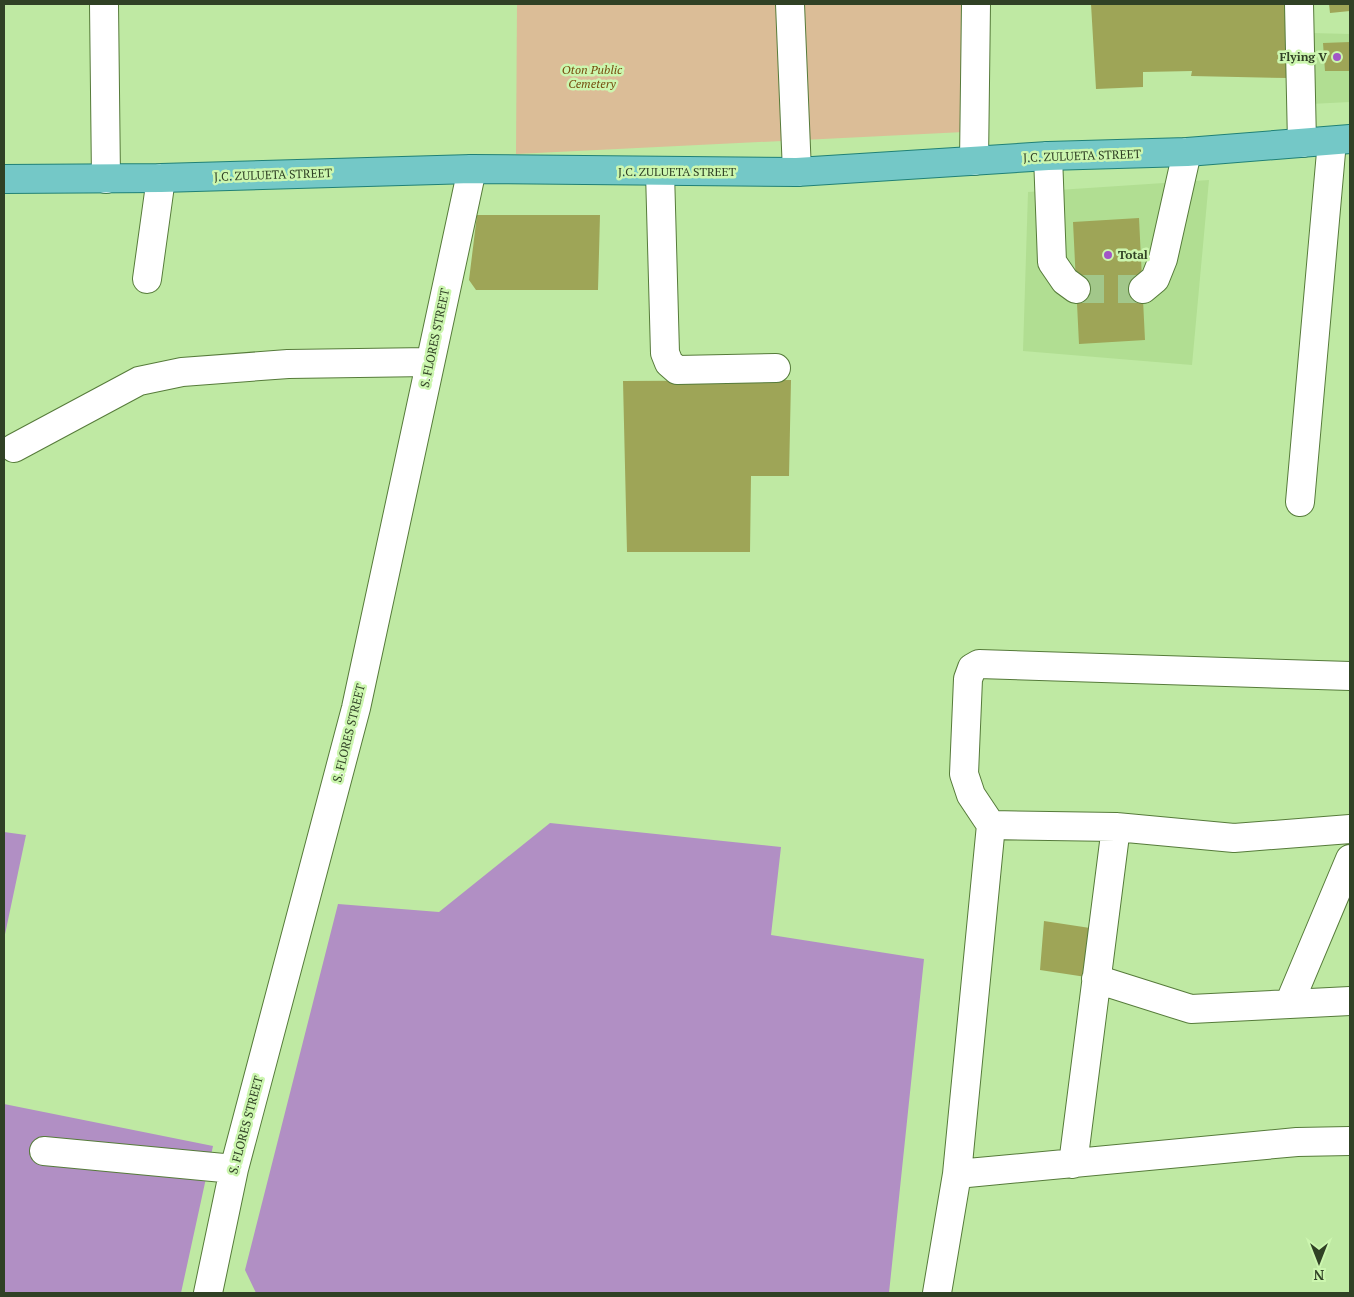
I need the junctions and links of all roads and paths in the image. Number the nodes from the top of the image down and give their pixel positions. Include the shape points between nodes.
1 (104, 4) edge
2 (790, 4) edge
3 (976, 4) edge
4 (1299, 4) edge
5 (1341, 140) edge
6 (1302, 143) junction
7 (1187, 152) junction
8 (1048, 156) junction
9 (974, 161) junction
10 (472, 169) junction
11 (660, 172) junction
12 (797, 172) junction
13 (161, 178) junction
14 (4, 179) edge
15 (106, 179) junction
16 (147, 279) dead end
17 (1076, 289) tunnel mouth
18 (1143, 289) dead end
19 (429, 362) junction
20 (776, 368) dead end
21 (14, 448) dead end
22 (1300, 502) dead end
23 (1350, 676) edge
24 (991, 825) junction
25 (1116, 827) junction
26 (1350, 830) edge
27 (1350, 859) edge
28 (1096, 979) junction
29 (1350, 1001) edge
30 (1289, 1004) junction
31 (1350, 1140) edge
32 (44, 1151) dead end
33 (1073, 1164) junction
34 (234, 1169) junction
35 (957, 1174) junction
36 (208, 1293) edge
37 (937, 1293) edge

1 - 15 street
2 - 12 street
3 - 9 street
4 - 6 street
5 - 6 main road, J.C. ZULUETA STREET
5 - 22 street
6 - 7 main road, J.C. ZULUETA STREET
7 - 8 main road, J.C. ZULUETA STREET
7 - 18 street via 1163,260 1156,279
8 - 9 main road, J.C. ZULUETA STREET
8 - 17 street via 1052,262 1065,281
9 - 12 main road, J.C. ZULUETA STREET
10 - 11 main road, J.C. ZULUETA STREET
10 - 13 main road, J.C. ZULUETA STREET
10 - 19 street, S. FLORES STREET
11 - 12 main road, J.C. ZULUETA STREET
11 - 20 street via 665,353 669,363 677,370
13 - 15 main road, J.C. ZULUETA STREET
13 - 16 street
14 - 15 main road, J.C. ZULUETA STREET
19 - 21 street via 288,364 182,372 139,381
19 - 34 street, S. FLORES STREET via 356,708
23 - 24 street via 979,664 972,668 968,680 964,774 971,795
24 - 25 street
24 - 35 street
25 - 26 street via 1234,838
25 - 28 street
27 - 30 street
28 - 30 street via 1191,1010
28 - 33 street
29 - 30 street
31 - 33 street via 1297,1142
32 - 34 street
33 - 35 street
34 - 36 street, S. FLORES STREET
35 - 37 street

